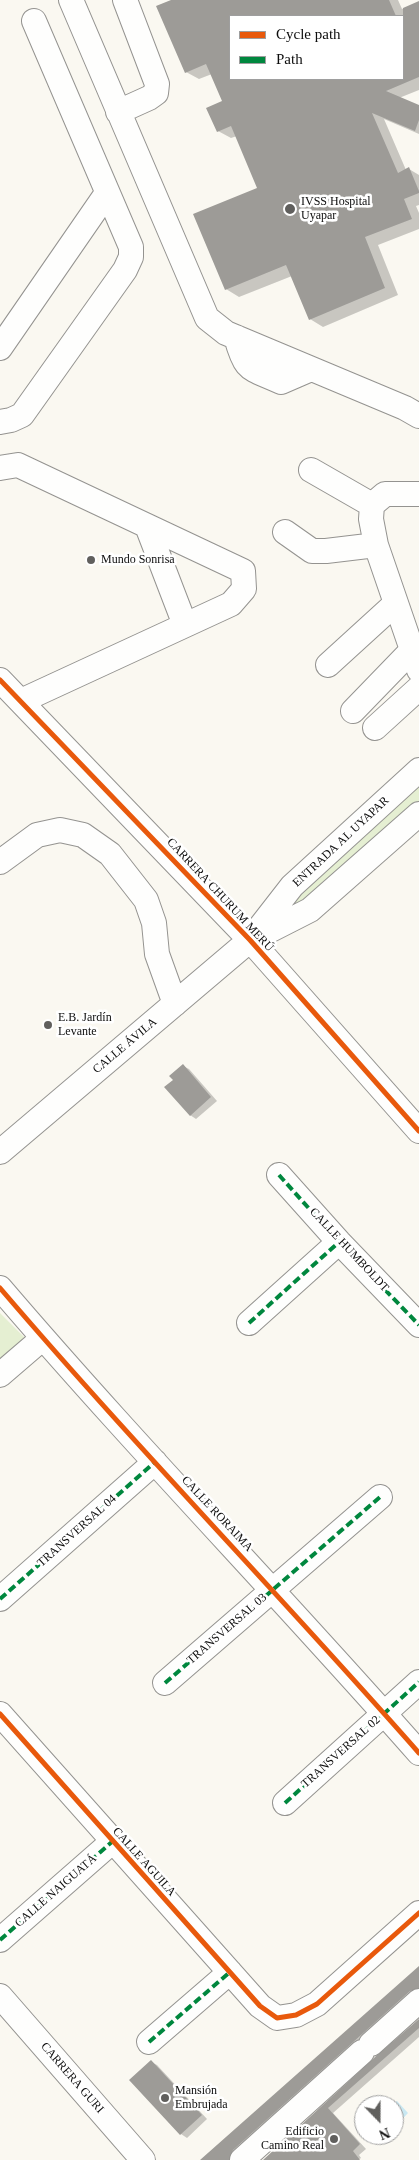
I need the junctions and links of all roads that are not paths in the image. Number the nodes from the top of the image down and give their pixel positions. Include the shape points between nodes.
1 (71, 0) edge
2 (125, 0) edge
3 (34, 21) dead end
4 (118, 112) junction
5 (107, 193) junction
6 (0, 348) edge
7 (419, 416) edge
8 (0, 422) edge
9 (0, 468) edge
10 (311, 470) dead end
11 (419, 494) edge
12 (372, 505) junction
13 (147, 526) junction
14 (285, 532) dead end
15 (376, 545) junction
16 (396, 603) junction
17 (185, 625) junction
18 (415, 660) edge
19 (328, 665) dead end
20 (0, 680) edge
21 (419, 688) edge
22 (20, 701) junction
23 (353, 711) dead end
24 (376, 728) dead end
25 (419, 770) edge
26 (419, 814) edge
27 (0, 862) edge
28 (250, 940) junction
29 (175, 1004) junction
30 (419, 1131) edge
31 (0, 1152) edge
32 (279, 1175) dead end
33 (340, 1242) junction
34 (0, 1288) edge
35 (249, 1323) dead end
36 (419, 1325) edge
37 (43, 1338) junction
38 (0, 1375) edge
39 (155, 1462) junction
40 (380, 1498) dead end
41 (273, 1589) junction
42 (0, 1600) edge
43 (419, 1682) edge
44 (165, 1683) dead end
45 (384, 1713) junction
46 (0, 1714) edge
47 (419, 1753) edge
48 (285, 1803) dead end
49 (113, 1841) junction
50 (419, 1913) edge
51 (0, 1940) edge
52 (230, 1972) junction
53 (0, 1996) edge
54 (419, 2001) edge
55 (149, 2042) dead end
56 (143, 2160) edge
57 (242, 2160) edge

1 - 4 street
2 - 4 street via 157,84 156,93
3 - 5 street
4 - 7 street via 208,318 226,333
5 - 6 street
5 - 8 street via 131,246 131,257 125,270 22,415
9 - 13 street via 18,466
10 - 12 street
11 - 12 street via 386,494
12 - 15 street
13 - 17 street
13 - 17 street via 243,571 244,589 231,604
14 - 15 street via 312,551
15 - 16 street
16 - 18 street
16 - 19 street
17 - 22 street
18 - 23 street
20 - 22 street, CARRERA CHURUM MERÚ
21 - 24 street
22 - 28 street, CARRERA CHURUM MERÚ
25 - 28 street, ENTRADA AL UYAPAR via 292,886
26 - 28 street via 310,910
27 - 29 street via 38,835 60,830 83,835 110,854 146,900 154,923 157,954
28 - 29 street, CALLE ÁVILA
28 - 30 street, CARRERA CHURUM MERÚ
29 - 31 street, CALLE ÁVILA
32 - 33 street, CALLE HUMBOLDT
33 - 35 street
33 - 36 street, CALLE HUMBOLDT
34 - 37 street, CALLE RORAIMA
37 - 38 street
37 - 39 street, CALLE RORAIMA
39 - 41 street, CALLE RORAIMA
39 - 42 street, TRANSVERSAL 04
40 - 41 street, TRANSVERSAL 03
41 - 44 street, TRANSVERSAL 03
41 - 45 street, CALLE RORAIMA
43 - 45 street, TRANSVERSAL 02
45 - 47 street, CALLE RORAIMA
45 - 48 street, TRANSVERSAL 02
46 - 49 street, CALLE AGUILA
49 - 51 street, CALLE NAIGUATÁ
49 - 52 street, CALLE AGUILA
50 - 52 street, CALLE AGUILA via 317,2004 296,2015 277,2018 260,2006
52 - 55 street
53 - 56 street, CARRERA GURI
54 - 57 street

